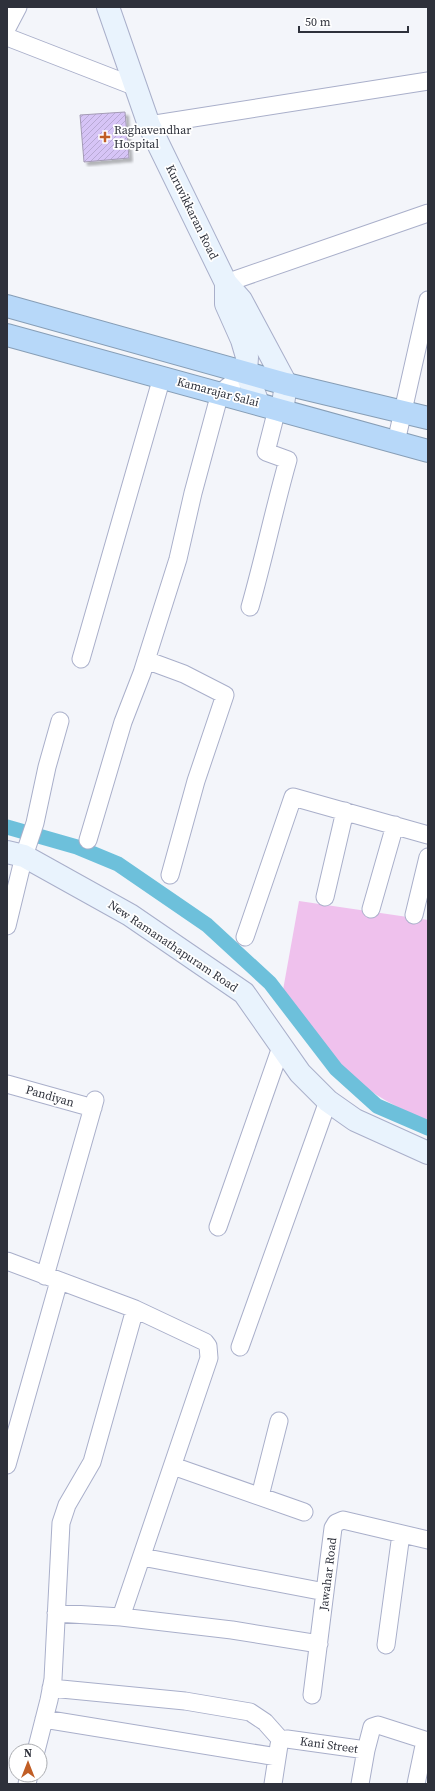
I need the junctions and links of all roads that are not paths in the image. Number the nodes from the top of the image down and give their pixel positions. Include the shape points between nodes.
1 (18, 7) edge
2 (108, 7) edge
3 (7, 28) edge
4 (7, 37) edge
5 (428, 81) edge
6 (136, 87) junction
7 (149, 125) junction
8 (428, 213) edge
9 (226, 283) junction
10 (428, 300) edge
11 (7, 306) edge
12 (7, 335) edge
13 (246, 372) junction
14 (162, 377) junction
15 (286, 384) junction
16 (220, 393) junction
17 (273, 408) junction
18 (403, 411) junction
19 (428, 418) edge
20 (396, 442) junction
21 (428, 451) edge
22 (250, 607) dead end
23 (82, 658) dead end
24 (146, 660) junction
25 (60, 721) dead end
26 (345, 811) junction
27 (395, 825) junction
28 (428, 835) edge
29 (88, 840) dead end
30 (24, 844) edge
31 (428, 857) edge
32 (170, 875) dead end
33 (324, 897) dead end
34 (371, 909) dead end
35 (414, 915) dead end
36 (7, 926) edge
37 (245, 936) dead end
38 (281, 1047) junction
39 (7, 1084) edge
40 (328, 1101) junction
41 (428, 1153) edge
42 (218, 1227) dead end
43 (7, 1261) edge
44 (52, 1279) junction
45 (135, 1309) junction
46 (240, 1347) dead end
47 (279, 1421) dead end
48 (7, 1465) edge
49 (173, 1466) junction
50 (260, 1496) junction
51 (304, 1512) dead end
52 (401, 1534) junction
53 (428, 1540) edge
54 (142, 1557) junction
55 (326, 1592) junction
56 (56, 1613) junction
57 (121, 1617) junction
58 (318, 1644) junction
59 (386, 1645) dead end
60 (51, 1688) junction
61 (312, 1695) dead end
62 (44, 1719) junction
63 (281, 1740) junction
64 (426, 1741) edge
65 (38, 1743) edge
66 (366, 1750) junction
67 (277, 1757) junction
68 (273, 1784) edge
69 (360, 1784) edge
70 (416, 1784) edge

1 - 3 street
2 - 6 main road, Kuruvikkaran Road
4 - 6 street
5 - 7 street
6 - 7 main road, Kuruvikkaran Road
7 - 9 main road, Kuruvikkaran Road
8 - 9 street
9 - 13 main road, Kuruvikkaran Road via 226,304 247,357
9 - 15 main road, Kuruvikkaran Road via 241,300
10 - 18 street
11 - 13 highway
12 - 14 highway, Kamarajar Salai
13 - 15 highway
13 - 16 street
13 - 17 main road, Kuruvikkaran Road
14 - 16 highway, Kamarajar Salai
14 - 23 street
15 - 17 main road
15 - 18 highway
16 - 17 highway, Kamarajar Salai
16 - 24 street via 178,559
17 - 20 highway, Kamarajar Salai
17 - 22 street via 266,452 288,460 276,501 265,557
18 - 19 highway
18 - 20 street
20 - 21 highway, Kamarajar Salai
24 - 29 street via 123,722
24 - 32 street via 184,674 225,694 196,781
25 - 30 street
26 - 27 street
26 - 33 street
26 - 37 street via 293,797
27 - 28 street
27 - 34 street
30 - 36 street
30 - 38 main road, New Ramanathapuram Road via 244,993
31 - 35 street
38 - 40 main road, New Ramanathapuram Road via 300,1073
38 - 42 street
39 - 44 street, Pandiyan via 94,1104
40 - 41 main road, New Ramanathapuram Road via 355,1120
40 - 46 street
43 - 44 street
44 - 45 street
44 - 48 street
45 - 49 street via 205,1342 208,1346 209,1358
45 - 56 street via 92,1462 67,1504 61,1523
47 - 50 street
49 - 50 street
49 - 54 street
50 - 51 street
52 - 53 street, Jawahar Road
52 - 55 street, Jawahar Road via 343,1520 336,1523 333,1528
52 - 59 street
54 - 55 street
54 - 57 street
55 - 58 street, Jawahar Road
56 - 57 street
56 - 60 street
57 - 58 street via 232,1630
58 - 61 street, Jawahar Road
60 - 62 street
60 - 63 street via 185,1701 250,1712 265,1722
62 - 65 street
62 - 67 street
63 - 66 street, Kani Street
63 - 67 street
64 - 66 street, Kani Street via 378,1725 372,1727
64 - 70 street
66 - 69 street
67 - 68 street

